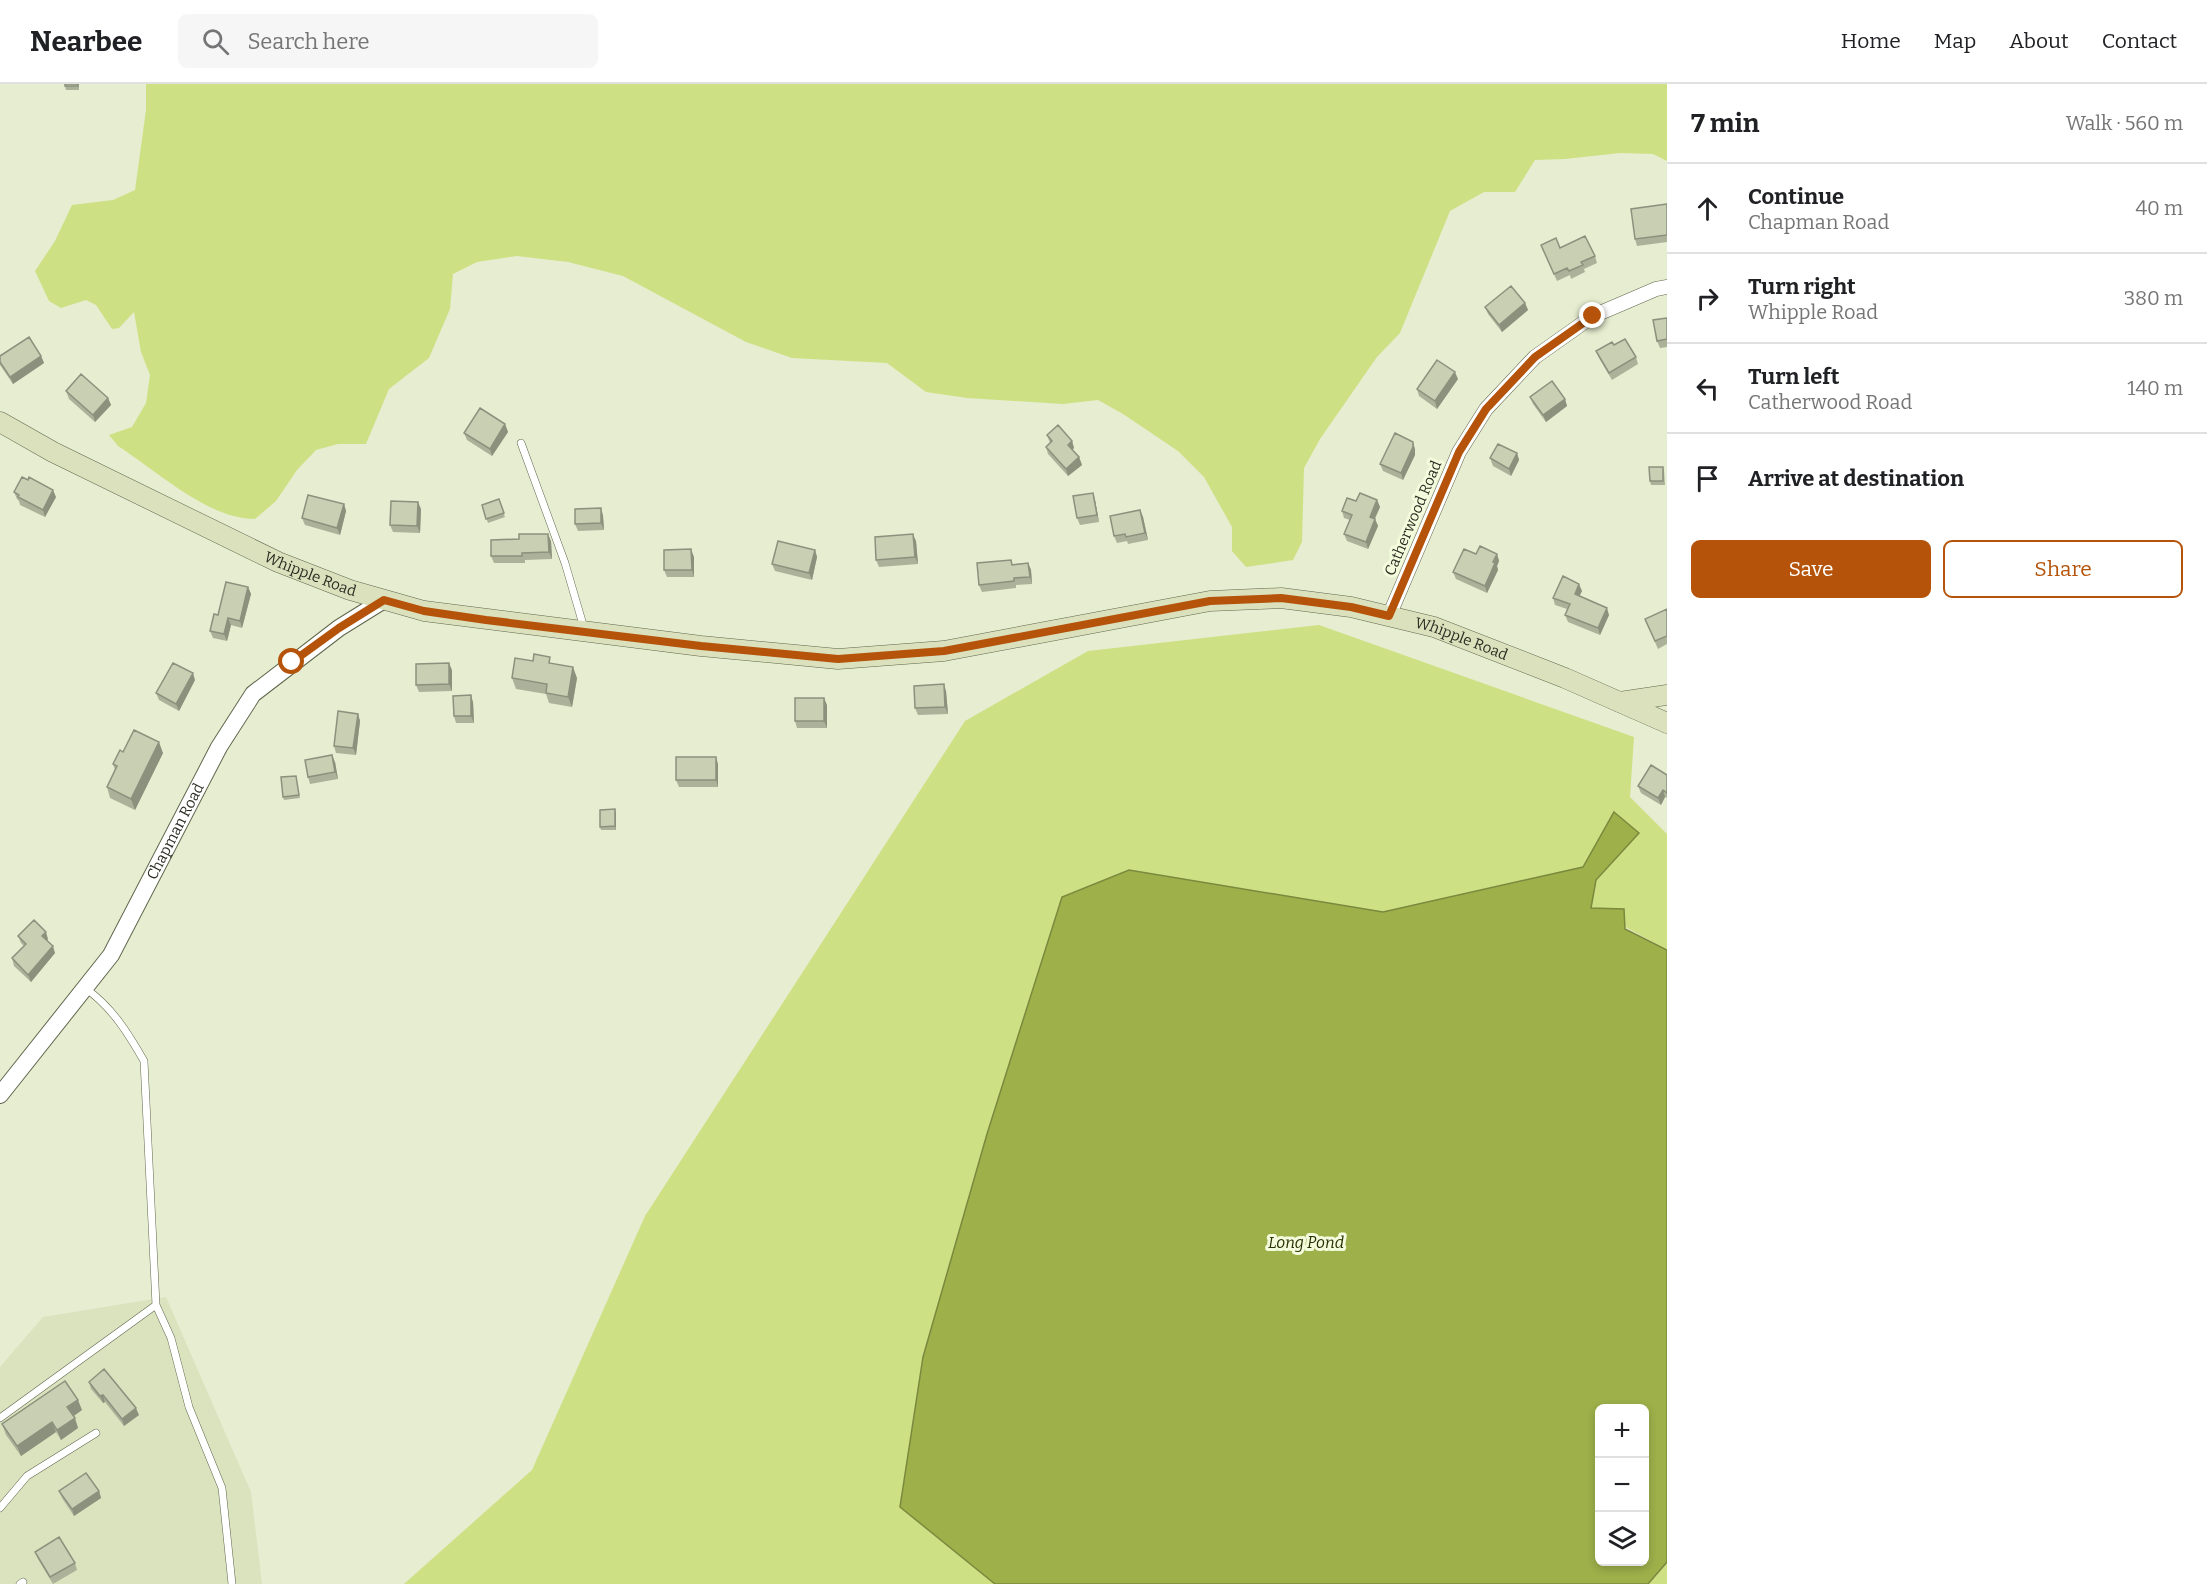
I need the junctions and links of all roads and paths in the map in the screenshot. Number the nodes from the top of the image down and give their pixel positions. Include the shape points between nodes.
1 (1667, 287) edge
2 (0, 422) edge
3 (521, 443) dead end
4 (384, 600) junction
5 (1389, 616) junction
6 (585, 632) junction
7 (1667, 695) edge
8 (1620, 702) junction
9 (1667, 723) edge
10 (85, 988) junction
11 (0, 1095) edge
12 (156, 1305) junction
13 (0, 1418) edge
14 (96, 1433) dead end
15 (0, 1508) edge
16 (232, 1584) edge

1 - 5 street, Catherwood Road via 1593,316 1535,357 1486,409 1459,452
2 - 4 main road, Whipple Road via 63,458 278,562
3 - 6 lane via 565,563
4 - 6 main road, Whipple Road via 424,611
4 - 10 street, Chapman Road via 339,628 253,694 219,747 111,956
5 - 6 main road, Whipple Road via 1281,598 1210,601 944,651 838,659
5 - 8 main road, Whipple Road via 1434,627
7 - 8 main road
8 - 9 main road, Whipple Road
10 - 11 street, Chapman Road
10 - 12 lane via 109,1007 144,1061
12 - 13 lane
12 - 16 lane via 171,1338 189,1407 222,1488
14 - 15 lane via 27,1476

